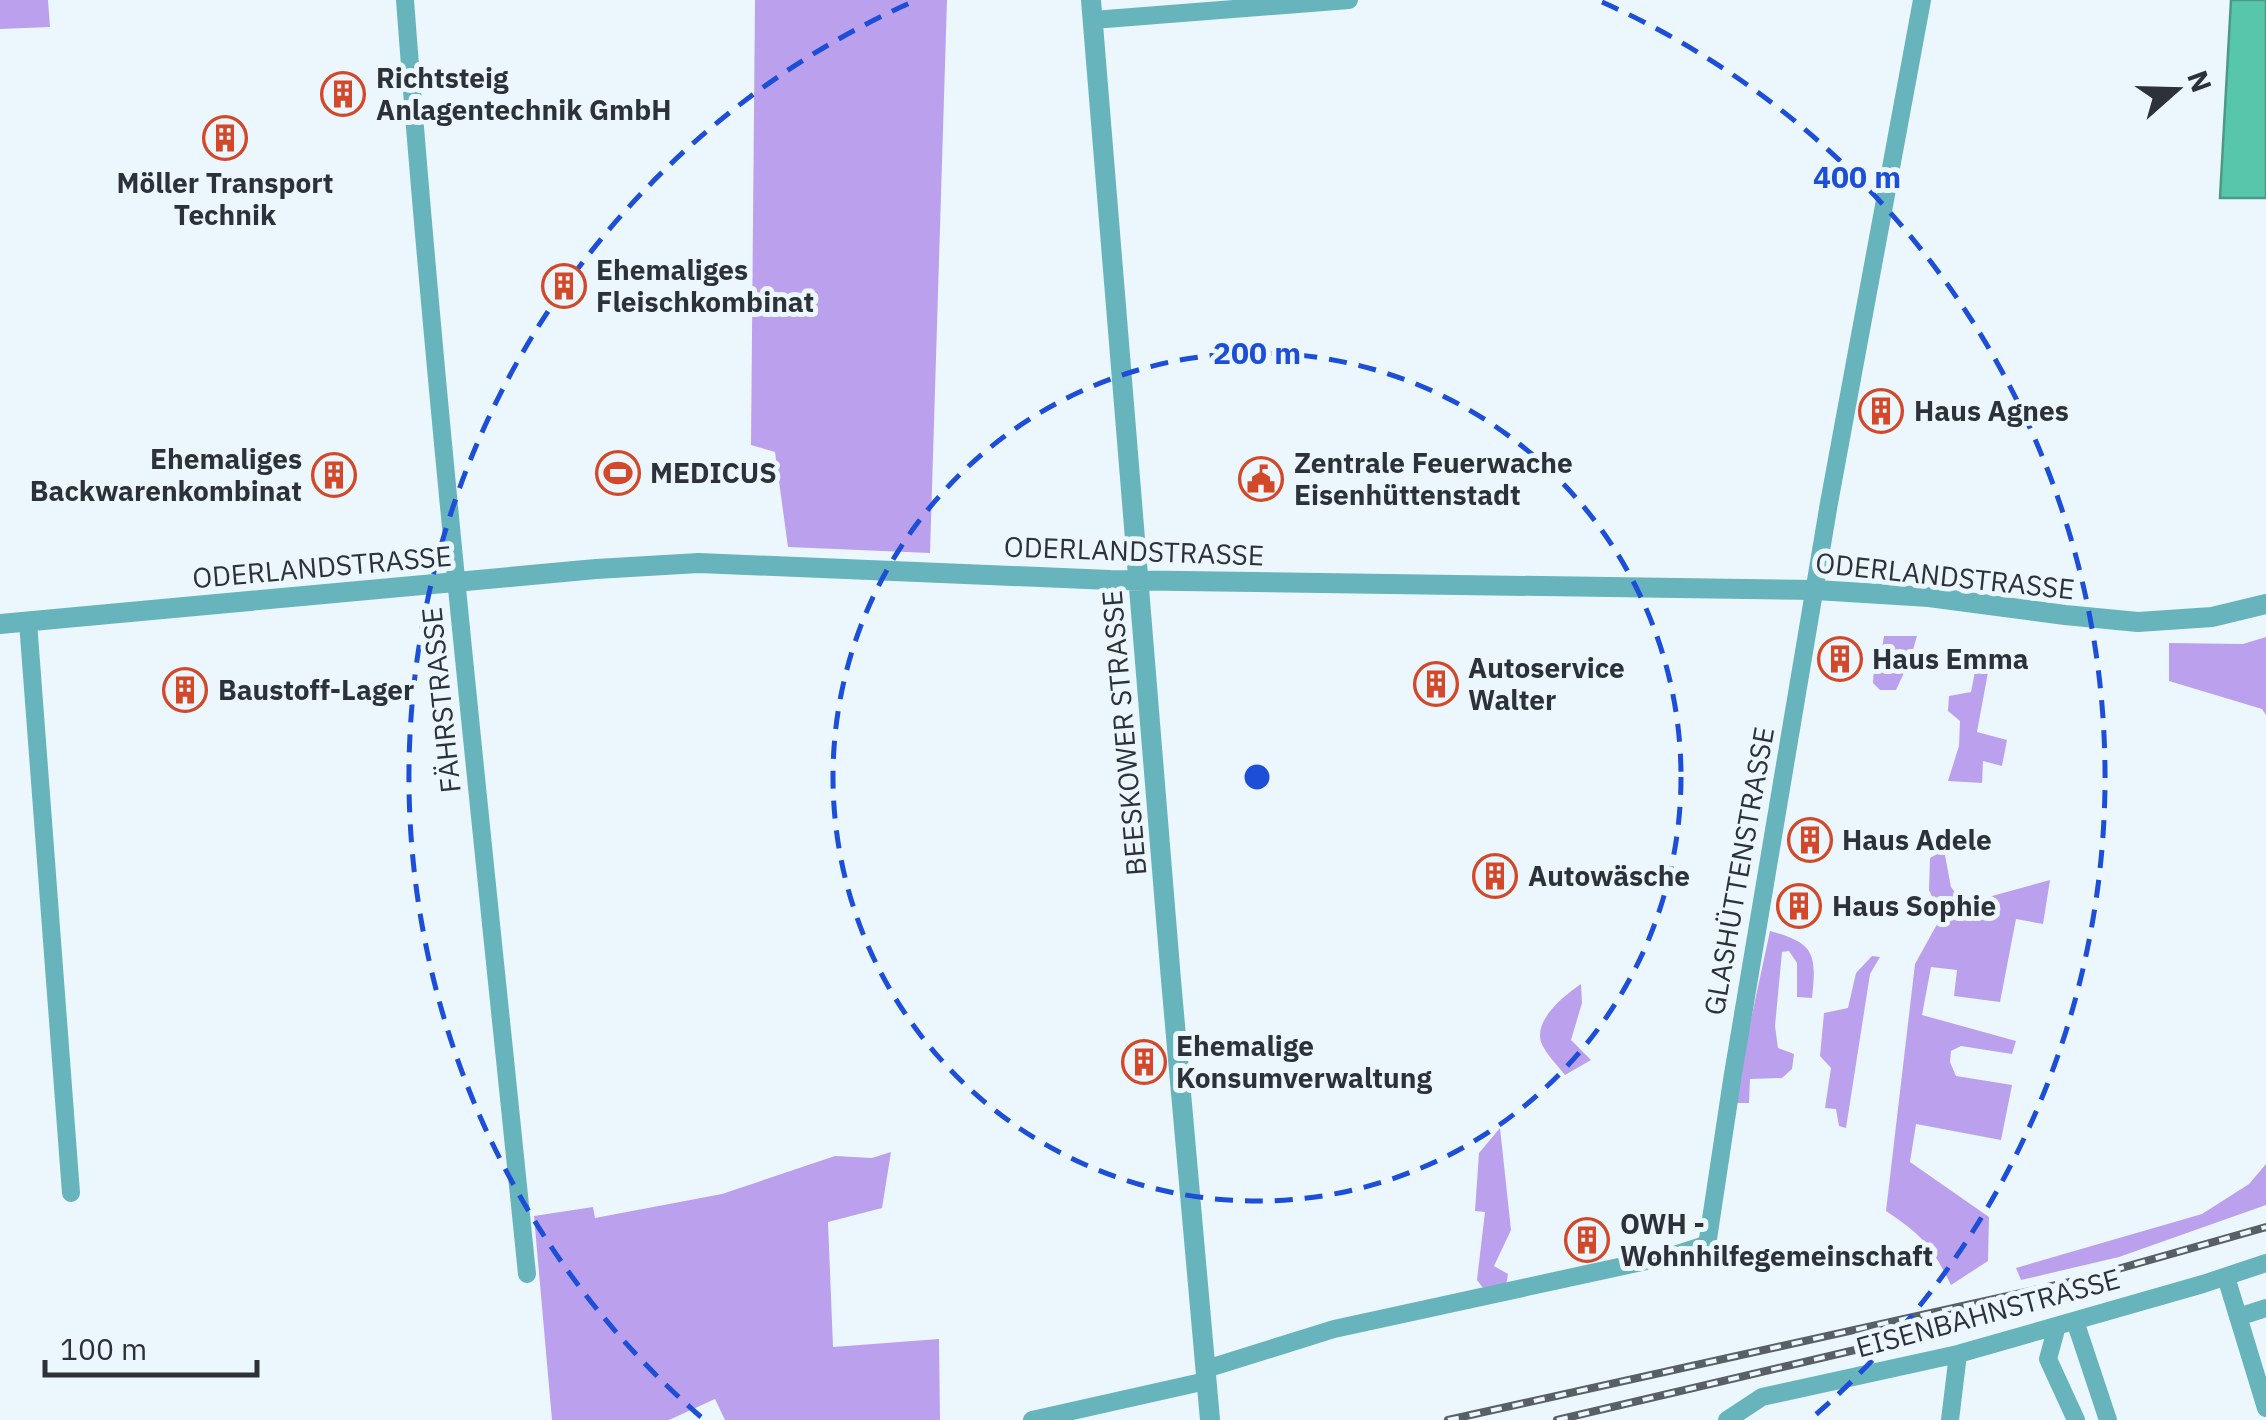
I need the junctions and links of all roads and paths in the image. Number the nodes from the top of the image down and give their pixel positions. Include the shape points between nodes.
1 (405, 0) edge
2 (1349, 0) edge
3 (1922, 0) edge
4 (1179, 7) edge
5 (1092, 10) edge
6 (1139, 580) junction
7 (456, 582) junction
8 (1816, 590) junction
9 (2266, 604) edge
10 (28, 622) junction
11 (0, 624) edge
12 (71, 1193) dead end
13 (2266, 1264) edge
14 (527, 1274) dead end
15 (2226, 1277) junction
16 (2266, 1308) edge
17 (2238, 1318) junction
18 (2066, 1323) junction
19 (1958, 1354) junction
20 (1206, 1375) junction
21 (2266, 1408) edge
22 (1032, 1420) edge
23 (1210, 1420) edge
24 (1727, 1420) edge
25 (1950, 1420) edge
26 (2076, 1420) edge
27 (2108, 1420) edge

1 - 7 street, FÄHRSTRASSE
2 - 4 street, BEESKOWER STRASSE
3 - 8 street, GLASHÜTTENSTRASSE
4 - 5 street, BEESKOWER STRASSE
5 - 6 street, BEESKOWER STRASSE
6 - 7 street, ODERLANDSTRASSE via 699,563
6 - 8 street, ODERLANDSTRASSE
6 - 20 street, BEESKOWER STRASSE
7 - 10 street, ODERLANDSTRASSE
7 - 14 street, FÄHRSTRASSE
8 - 9 street, ODERLANDSTRASSE via 2138,622 2212,617
8 - 20 street, GLASHÜTTENSTRASSE via 1705,1246 1334,1329
10 - 11 street, ODERLANDSTRASSE
10 - 12 street
13 - 15 street, EISENBAHNSTRASSE
15 - 17 street
15 - 18 street, EISENBAHNSTRASSE
16 - 17 street
17 - 21 street
18 - 19 street, EISENBAHNSTRASSE
18 - 26 street via 2048,1359
18 - 27 street
19 - 24 street, EISENBAHNSTRASSE via 1762,1397
19 - 25 street
20 - 22 street
20 - 23 street, BEESKOWER STRASSE

